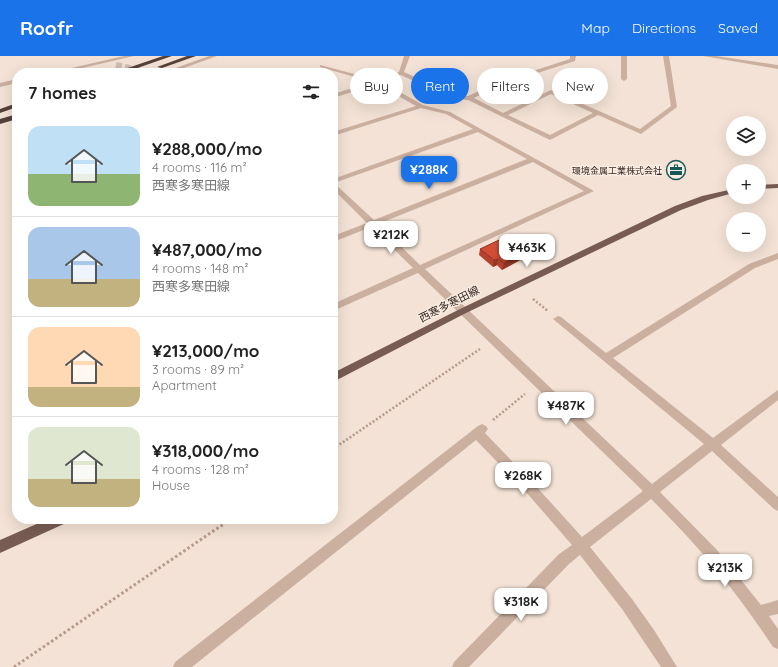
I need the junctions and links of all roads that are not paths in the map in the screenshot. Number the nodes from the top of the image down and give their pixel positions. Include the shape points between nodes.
1 (95, 56) edge
2 (131, 56) edge
3 (169, 56) edge
4 (193, 56) edge
5 (214, 56) edge
6 (407, 56) edge
7 (573, 56) edge
8 (624, 56) edge
9 (666, 56) edge
10 (706, 56) edge
11 (99, 63) junction
12 (116, 65) tunnel mouth
13 (322, 66) dead end
14 (778, 67) edge
15 (76, 68) edge
16 (132, 68) edge
17 (159, 68) edge
18 (179, 68) edge
19 (329, 68) edge
20 (403, 70) edge
21 (338, 71) edge
22 (350, 74) edge
23 (624, 79) dead end
24 (12, 82) edge
25 (0, 85) edge
26 (350, 91) edge
27 (338, 94) edge
28 (403, 96) edge
29 (469, 98) joint
30 (421, 106) junction
31 (12, 107) edge
32 (0, 111) edge
33 (597, 113) junction
34 (503, 115) junction
35 (12, 118) edge
36 (0, 122) edge
37 (478, 130) junction
38 (338, 132) edge
39 (532, 160) junction
40 (338, 179) edge
41 (778, 186) edge
42 (766, 187) edge
43 (338, 190) edge
44 (726, 193) edge
45 (372, 223) junction
46 (338, 237) edge
47 (778, 256) edge
48 (419, 269) junction
49 (338, 306) edge
50 (463, 310) junction
51 (558, 319) road end
52 (606, 358) junction
53 (338, 375) edge
54 (778, 394) edge
55 (713, 445) junction
56 (652, 492) junction
57 (778, 505) edge
58 (51, 524) edge
59 (582, 545) junction
60 (0, 547) edge
61 (778, 607) edge
62 (760, 612) junction
63 (778, 642) edge
64 (180, 667) edge
65 (459, 667) edge
66 (670, 667) edge

1 - 11 street
2 - 11 street
3 - 16 highway
4 - 17 highway
5 - 18 street
6 - 20 street
7 - 29 street via 573,60 498,84
8 - 23 street
9 - 33 street via 674,107 641,132
10 - 14 street
11 - 12 street
11 - 15 street
13 - 19 street
21 - 22 street
24 - 25 street
26 - 27 street
28 - 30 street
29 - 34 street
30 - 37 street via 448,113
30 - 38 street
31 - 32 highway
33 - 34 street via 550,92
33 - 34 street via 550,138
35 - 36 highway
37 - 39 street
37 - 40 street
39 - 45 street
39 - 48 street via 590,191
41 - 42 main road
43 - 45 street
44 - 50 main road, 西寒多寒田線 via 678,208
45 - 46 street
45 - 48 street
47 - 52 street via 752,266
48 - 49 street
48 - 50 street
50 - 53 main road, 西寒多寒田線
50 - 56 street
51 - 52 street
52 - 55 street
54 - 55 street
55 - 56 street
55 - 57 street
56 - 59 street
56 - 62 street via 686,524
58 - 60 main road
59 - 64 street via 480,431
59 - 65 street via 564,559
59 - 66 street via 626,601
61 - 62 street
62 - 63 street

